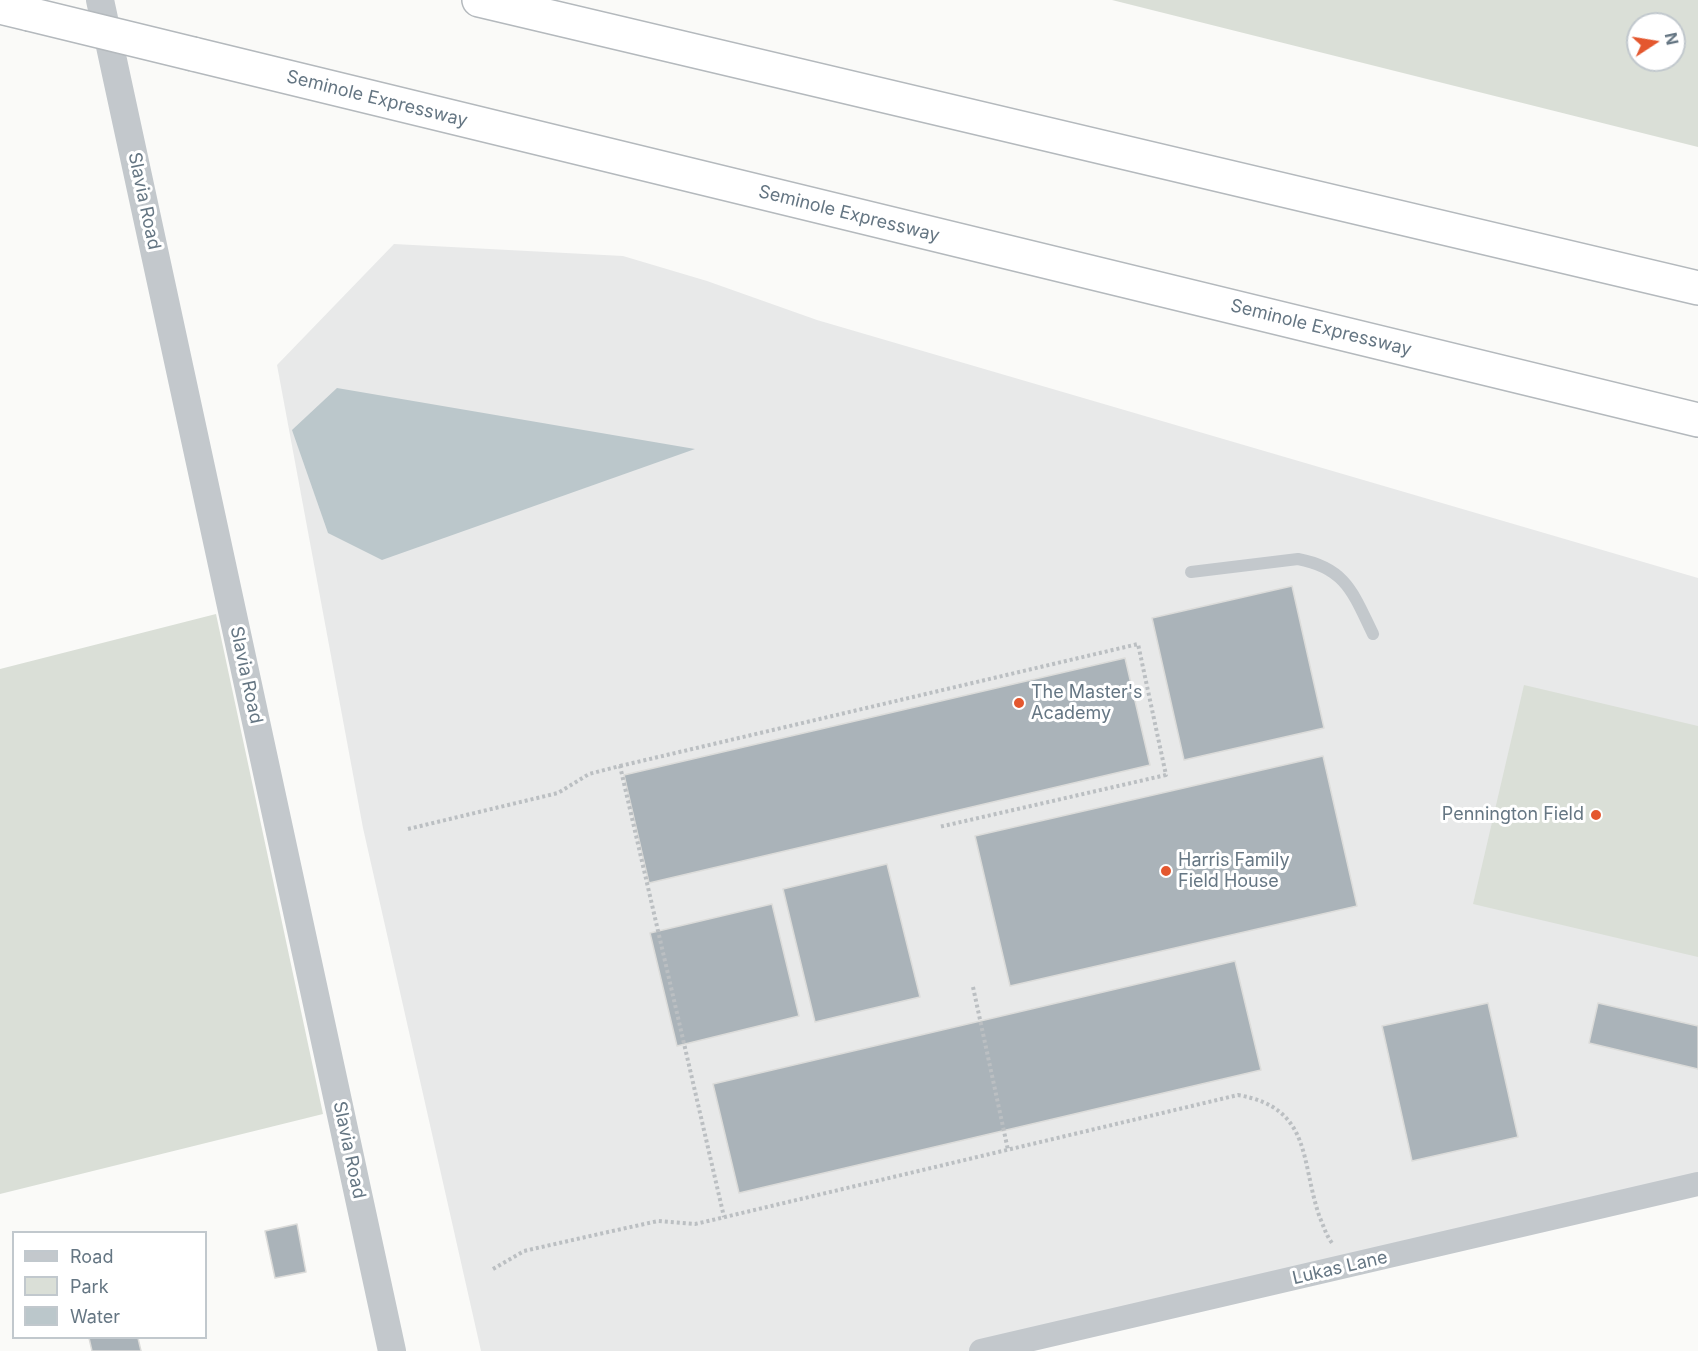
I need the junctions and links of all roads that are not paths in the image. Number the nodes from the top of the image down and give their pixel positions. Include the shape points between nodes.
1 (100, 0) edge
2 (479, 0) edge
3 (15, 10) edge
4 (1698, 288) edge
5 (1698, 420) edge
6 (1191, 572) dead end
7 (1373, 633) dead end
8 (1698, 1184) edge
9 (393, 1351) edge
10 (981, 1351) edge

1 - 9 street, Slavia Road
2 - 4 highway
3 - 5 highway, Seminole Expressway, bridge
6 - 7 lane via 1298,559 1315,562 1331,569 1345,583
8 - 10 street, Lukas Lane

